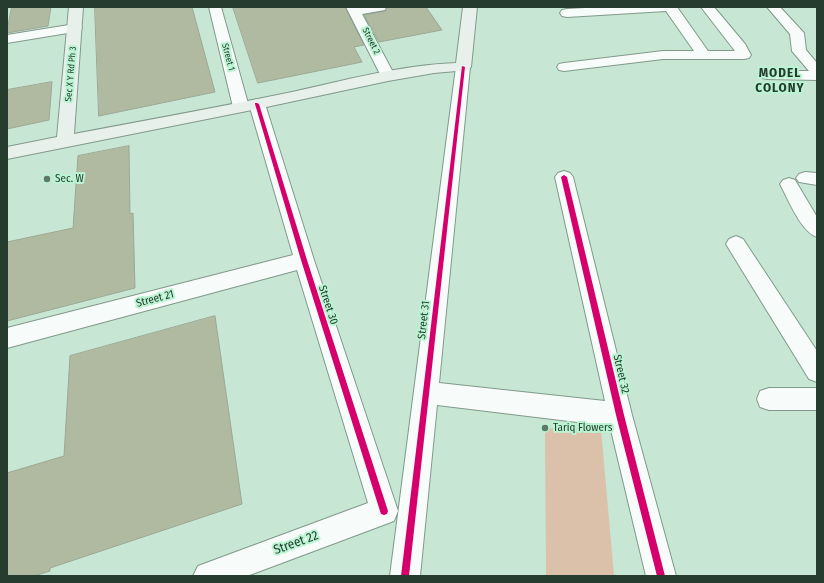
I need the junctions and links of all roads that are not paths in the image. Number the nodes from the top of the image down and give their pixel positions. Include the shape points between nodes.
1 (76, 7) edge
2 (215, 7) edge
3 (380, 7) edge
4 (470, 7) edge
5 (666, 7) edge
6 (670, 7) edge
7 (707, 7) edge
8 (773, 7) edge
9 (354, 9) edge
10 (567, 13) dead end
11 (75, 28) junction
12 (7, 39) edge
13 (704, 55) junction
14 (463, 66) junction
15 (564, 67) dead end
16 (817, 72) edge
17 (767, 75) dead end
18 (388, 76) junction
19 (817, 76) edge
20 (249, 105) junction
21 (65, 142) junction
22 (7, 153) edge
23 (564, 177) dead end
24 (804, 180) edge
25 (817, 230) edge
26 (736, 244) dead end
27 (304, 260) junction
28 (7, 338) edge
29 (817, 371) edge
30 (426, 393) junction
31 (769, 399) dead end
32 (817, 399) edge
33 (620, 415) junction
34 (384, 511) junction
35 (412, 519) junction
36 (208, 576) edge
37 (405, 576) edge
38 (661, 576) edge

1 - 11 main road, Sec X Y Rd Ph 3
2 - 20 street, Street 1
3 - 9 street
4 - 14 main road
5 - 10 street
6 - 13 street
7 - 13 street via 744,55
8 - 16 street via 797,33 799,51
9 - 18 street, Street 2
11 - 12 street
11 - 21 main road, Sec X Y Rd Ph 3
13 - 15 street via 663,55
14 - 18 main road
14 - 30 street, Street 31
17 - 19 street
18 - 20 main road
20 - 21 main road
20 - 27 street, Street 30
21 - 22 main road
23 - 33 street, Street 32
24 - 25 street via 811,223
26 - 29 street
27 - 28 street, Street 21
27 - 34 street, Street 30
30 - 33 street
30 - 35 street, Street 31
31 - 32 street
33 - 38 street, Street 32
34 - 35 street
34 - 36 street, Street 22
35 - 37 street, Street 31

